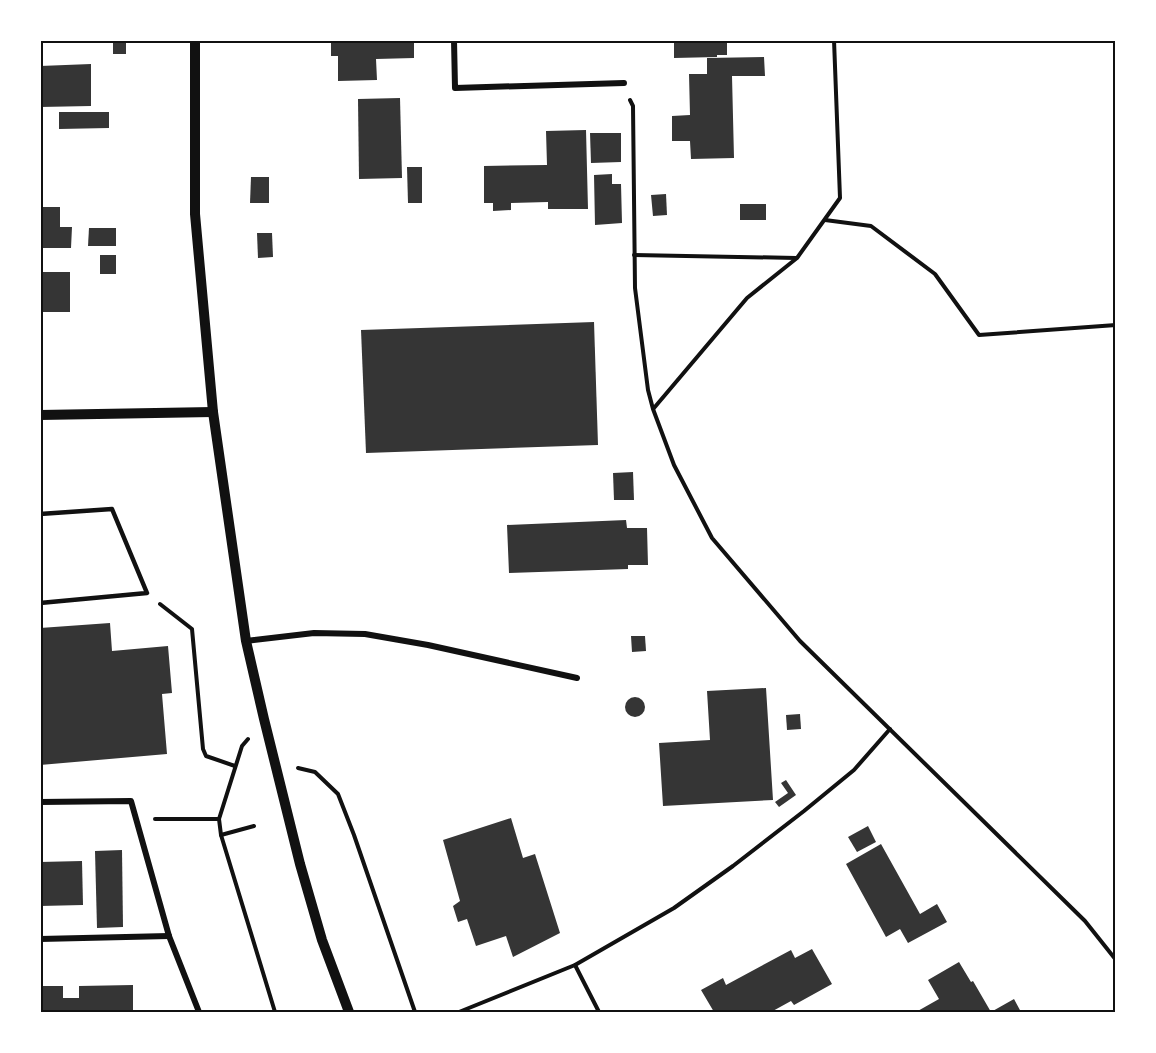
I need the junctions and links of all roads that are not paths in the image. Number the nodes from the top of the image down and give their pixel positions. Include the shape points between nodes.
1 (195, 40) edge
2 (454, 40) edge
3 (624, 83) road end
4 (213, 412) junction
5 (40, 415) edge
6 (40, 514) edge
7 (40, 603) edge
8 (246, 641) junction
9 (577, 678) dead end
10 (40, 802) edge
11 (169, 936) junction
12 (40, 939) edge
13 (199, 1012) edge
14 (349, 1012) edge

1 - 4 street via 195,214
2 - 3 street via 455,88
4 - 5 street
4 - 8 street
6 - 7 lane via 112,509 147,593
8 - 9 street via 314,633 365,634
8 - 14 street via 300,864 322,940
10 - 11 street via 131,801
11 - 12 street
11 - 13 street

